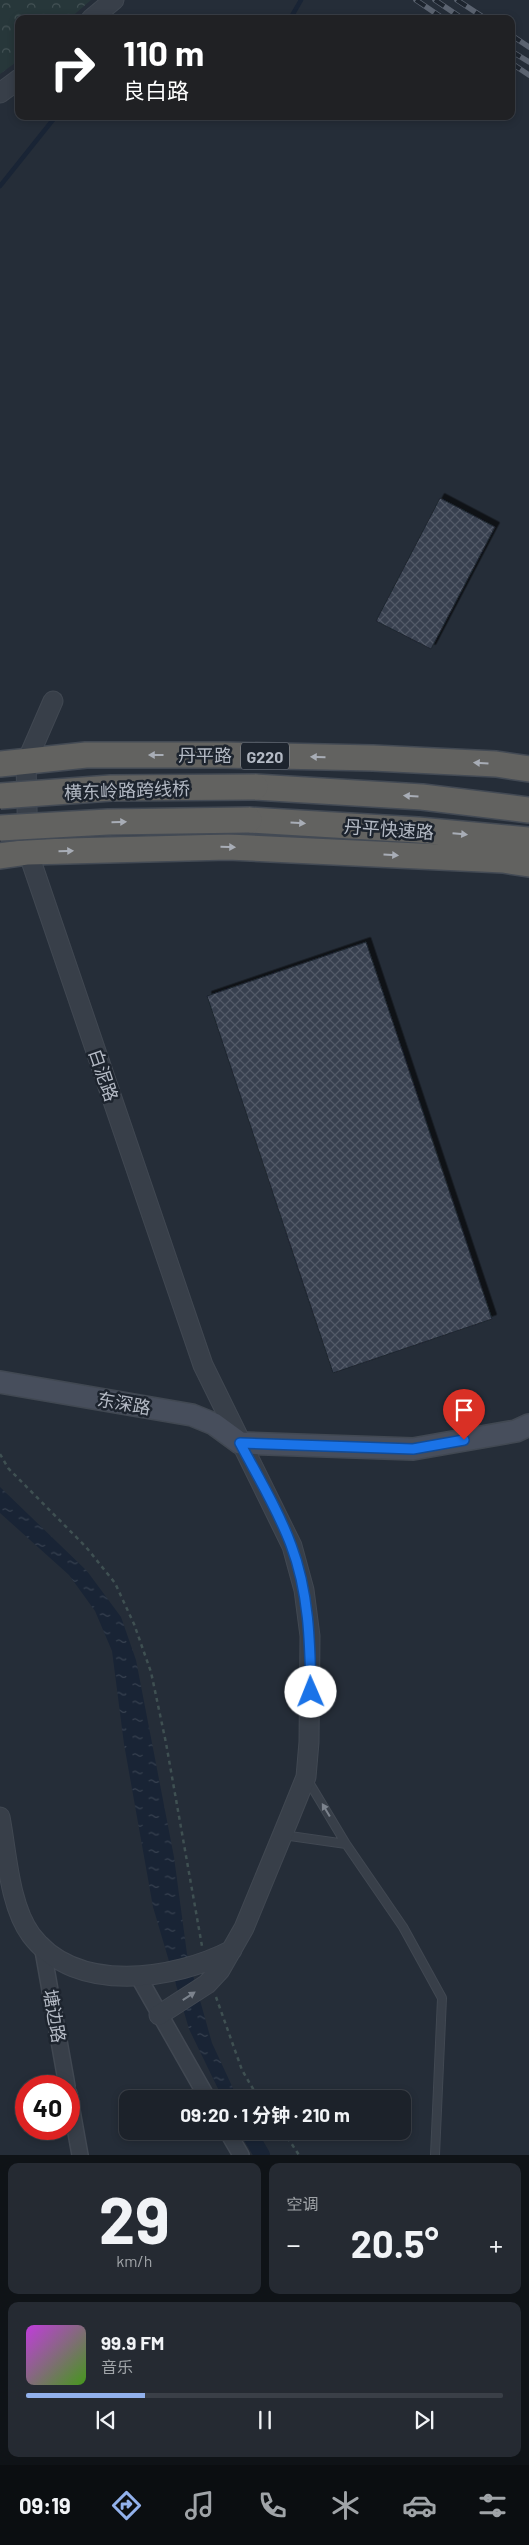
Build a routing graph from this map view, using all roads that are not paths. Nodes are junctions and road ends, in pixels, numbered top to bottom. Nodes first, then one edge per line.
1 (114, 0) edge
2 (96, 15) edge
3 (15, 82) edge
4 (0, 93) edge
5 (53, 701) dead end
6 (26, 763) junction
7 (0, 764) edge
8 (529, 769) edge
9 (254, 787) joint
10 (0, 796) edge
11 (529, 810) edge
12 (249, 820) joint
13 (0, 828) edge
14 (529, 840) edge
15 (28, 852) junction
16 (0, 856) edge
17 (529, 864) edge
18 (0, 1382) edge
19 (529, 1425) edge
20 (240, 1443) junction
21 (306, 1777) junction
22 (0, 1818) edge
23 (282, 1835) junction
24 (346, 1844) junction
25 (42, 1946) junction
26 (232, 1950) junction
27 (138, 1976) junction
28 (164, 2012) junction
29 (65, 2075) edge
30 (203, 2090) edge
31 (77, 2140) edge
32 (232, 2140) edge
33 (80, 2155) edge
34 (241, 2155) edge
35 (435, 2155) edge

1 - 2 street
3 - 4 street
5 - 6 street, 白泥路
6 - 7 highway, 丹平路 / G220
8 -> 6 highway, 丹平路 / G220
6 - 15 street, 白泥路
9 - 10 highway, 横东岭路跨线桥, bridge
11 -> 9 highway, 丹平快速路
13 -> 12 highway, 横东岭路跨线桥, bridge
12 -> 14 highway, 丹平快速路
15 - 16 highway
15 -> 17 highway
15 - 20 street, 白泥路
18 - 20 main road, 东深路
19 - 20 main road
20 - 21 street, 白泥路
21 - 23 street, 白泥路
24 -> 21 lane
22 - 25 street
23 - 24 lane
23 - 26 street, 白泥路
24 - 35 lane
25 - 27 street
25 - 29 street, 塘边路
26 - 27 street
28 -> 26 street, 白泥路
27 - 28 street
28 - 30 street
31 - 33 street
32 - 34 street

